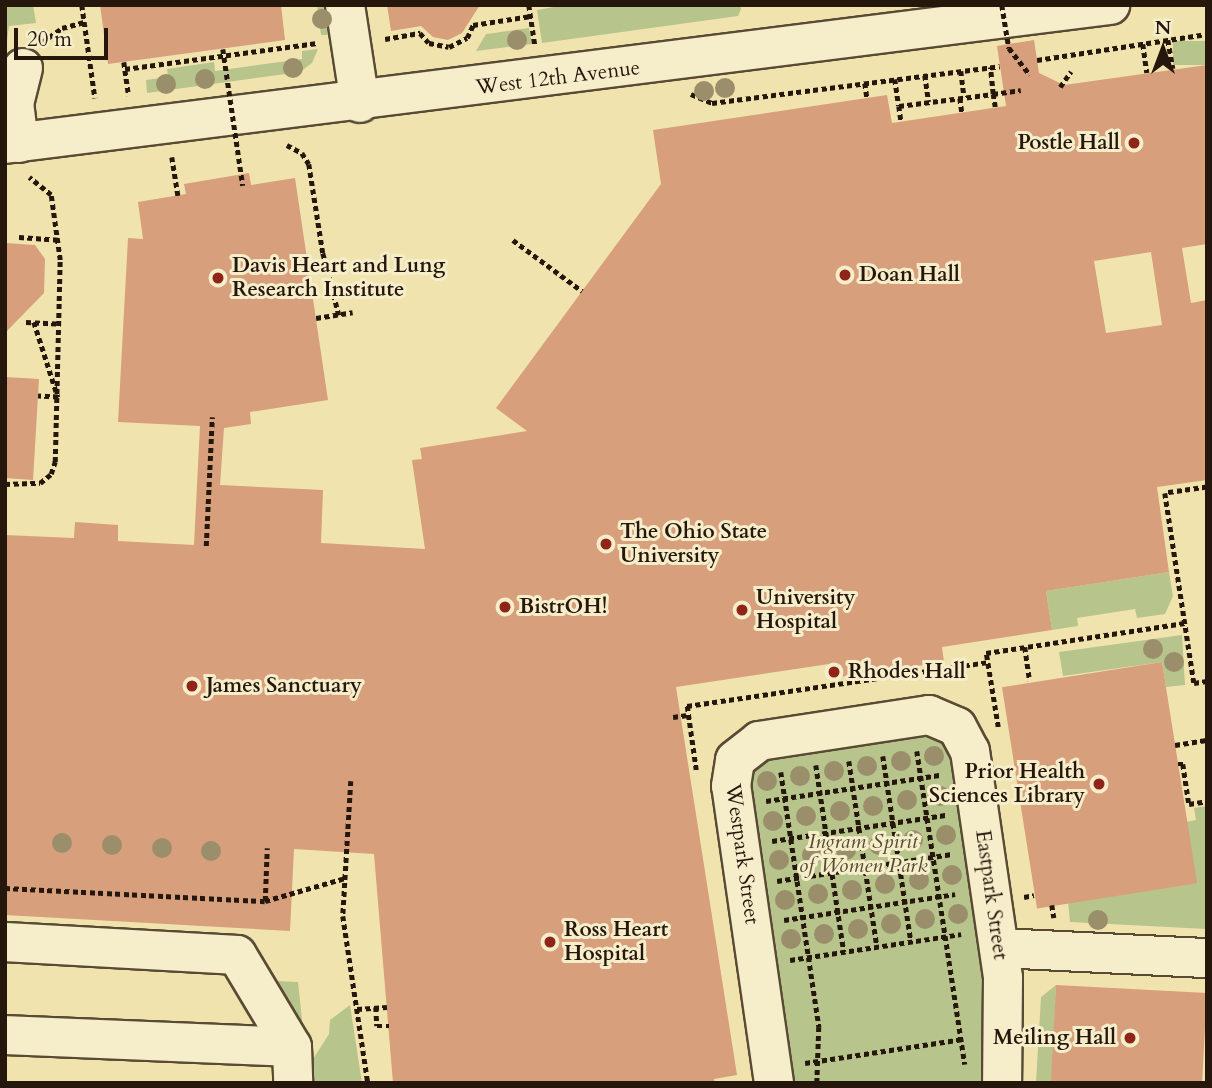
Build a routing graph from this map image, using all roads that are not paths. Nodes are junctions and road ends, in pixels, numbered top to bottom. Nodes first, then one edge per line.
1 (345, 5) edge
2 (1110, 5) edge
3 (23, 68) road end
4 (360, 103) junction
5 (14, 154) edge
6 (849, 727) joint
7 (998, 939) junction
8 (5, 942) edge
9 (1207, 958) edge
10 (5, 1035) edge
11 (292, 1065) edge
12 (773, 1075) edge
13 (1002, 1083) edge

1 - 4 street
2 - 4 street, West 12th Avenue
3 - 5 street
4 - 5 street, West 12th Avenue
6 - 7 street, Eastpark Street
6 - 12 street, Westpark Street
7 - 9 street
7 - 13 street, Eastpark Street
8 - 11 street
10 - 11 street

